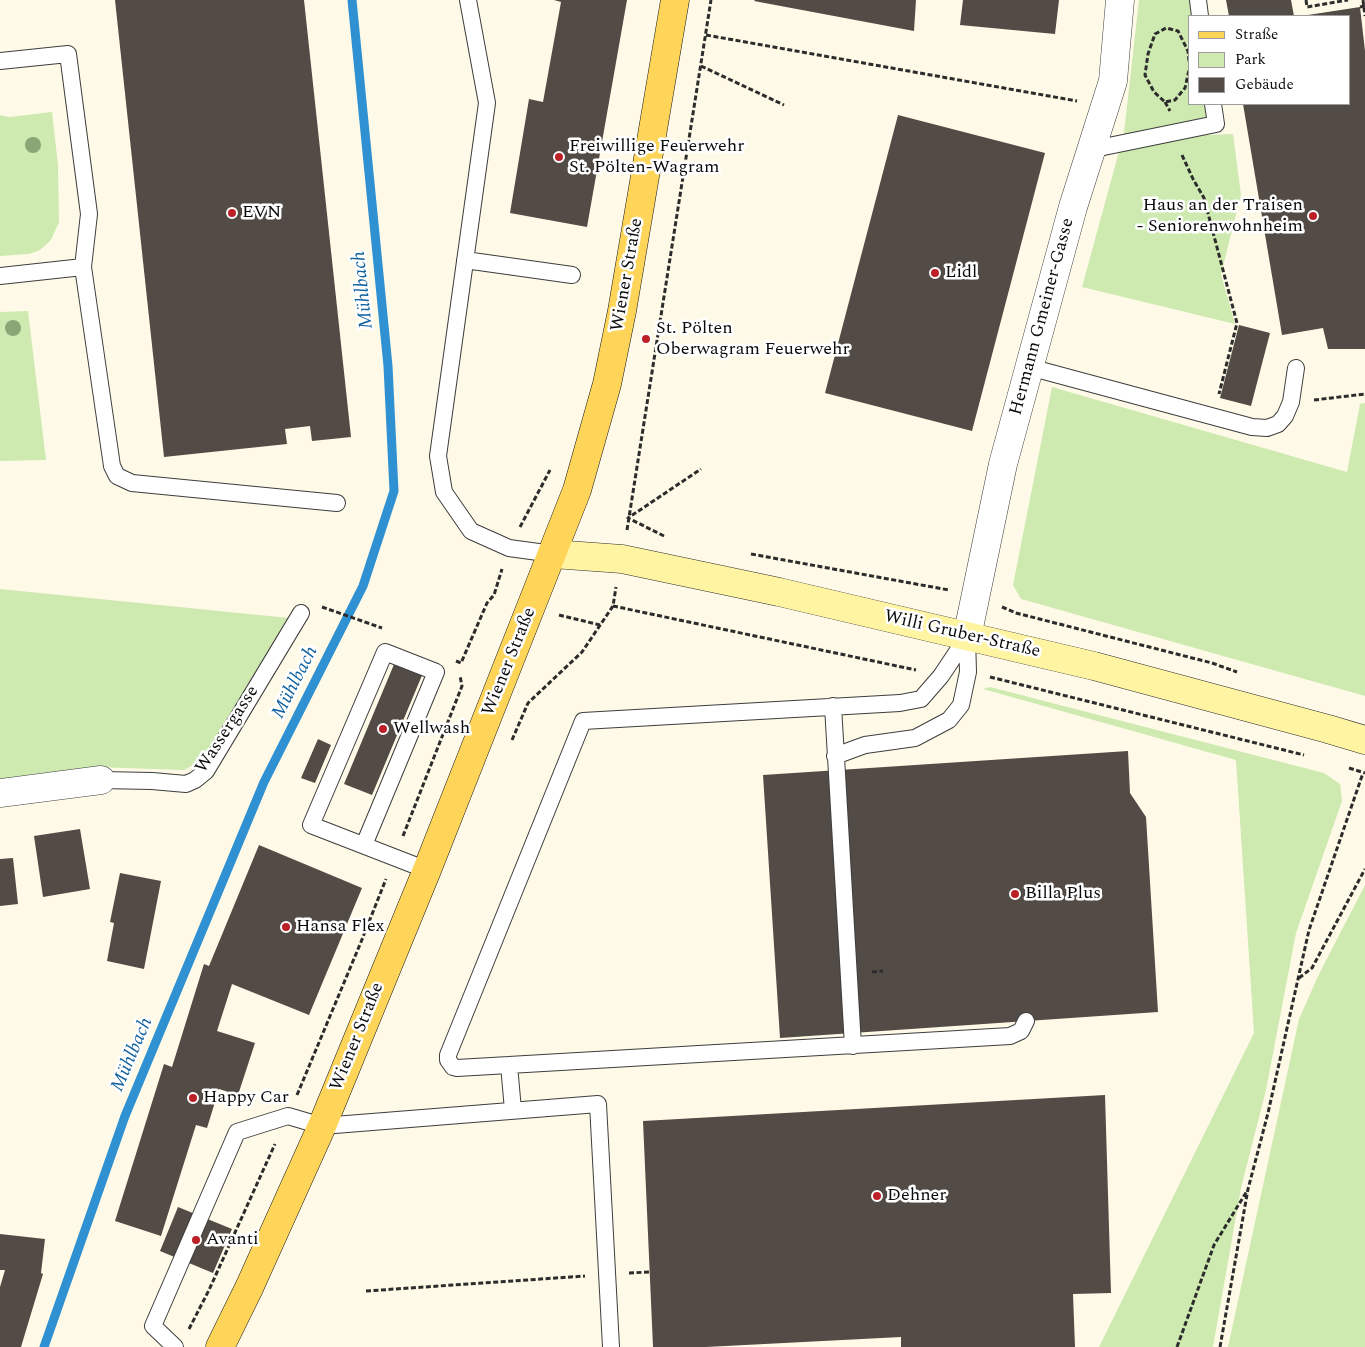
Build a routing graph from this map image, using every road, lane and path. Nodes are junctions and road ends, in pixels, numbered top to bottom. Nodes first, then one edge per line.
1 (468, 0) edge
2 (675, 0) edge
3 (1120, 0) edge
4 (1198, 0) edge
5 (1306, 0) edge
6 (1348, 0) edge
7 (1362, 0) edge
8 (1365, 6) edge
9 (1360, 7) dead end
10 (1200, 15) edge
11 (1365, 16) edge
12 (706, 36) dead end
13 (1188, 51) edge
14 (0, 61) edge
15 (701, 66) dead end
16 (1188, 74) edge
17 (1166, 102) junction
18 (784, 105) dead end
19 (1213, 105) edge
20 (1104, 106) junction
21 (1177, 133) junction
22 (1089, 150) junction
23 (465, 260) junction
24 (83, 267) junction
25 (572, 275) dead end
26 (0, 276) edge
27 (1029, 367) junction
28 (1296, 368) dead end
29 (1219, 394) dead end
30 (1365, 394) edge
31 (1291, 402) junction
32 (554, 463) dead end
33 (701, 469) dead end
34 (337, 503) dead end
35 (670, 539) dead end
36 (509, 548) junction
37 (747, 553) dead end
38 (553, 554) junction
39 (976, 595) junction
40 (328, 608) dead end
41 (301, 613) dead end
42 (1016, 613) dead end
43 (383, 628) dead end
44 (968, 636) junction
45 (452, 660) dead end
46 (461, 664) junction
47 (833, 706) junction
48 (1365, 740) edge
49 (835, 756) junction
50 (1365, 773) edge
51 (101, 780) joint
52 (0, 793) edge
53 (364, 845) junction
54 (394, 858) junction
55 (1365, 869) edge
56 (427, 870) junction
57 (1298, 979) junction
58 (1026, 1021) dead end
59 (853, 1046) junction
60 (509, 1065) junction
61 (513, 1110) junction
62 (288, 1116) junction
63 (322, 1126) junction
64 (1248, 1189) junction
65 (649, 1272) dead end
66 (607, 1275) junction
67 (366, 1290) dead end
68 (188, 1331) dead end
69 (175, 1347) edge
70 (220, 1347) edge
71 (611, 1347) edge
72 (1177, 1347) edge
73 (1220, 1347) edge

1 - 23 lane
2 - 38 main road, Wiener Straße
3 - 20 street, Hermann Gmeiner-Gasse
4 - 10 lane
5 - 6 path
7 - 11 path
8 - 9 path, bridge
12 - 20 path
13 - 17 path
14 - 24 lane
15 - 18 path
16 - 17 path
17 - 21 path
19 - 21 lane
20 - 22 street, Hermann Gmeiner-Gasse
21 - 22 lane
21 - 29 path
22 - 27 street, Hermann Gmeiner-Gasse
23 - 25 lane
23 - 36 lane
24 - 26 lane
24 - 34 lane
27 - 31 lane
27 - 39 street, Hermann Gmeiner-Gasse
28 - 31 lane
30 - 31 path
32 - 36 path
33 - 35 path
36 - 38 lane
36 - 46 path
37 - 39 path
38 - 44 street, Willi Gruber-Straße
38 - 56 main road, Wiener Straße
39 - 42 path
39 - 44 street, Hermann Gmeiner-Gasse
40 - 43 path
41 - 51 lane, Wassergasse
44 - 47 lane
44 - 48 street, Willi Gruber-Straße
44 - 49 lane
45 - 46 path
46 - 54 path
47 - 49 lane
47 - 60 lane
49 - 59 lane
50 - 57 path
51 - 52 street, Wassergasse
53 - 53 lane
53 - 54 lane
54 - 56 lane
54 - 62 path
55 - 57 path
56 - 63 main road, Wiener Straße
57 - 64 path
58 - 59 lane
59 - 60 lane
60 - 61 lane
61 - 63 lane
61 - 66 lane
62 - 63 lane
62 - 68 path
62 - 69 lane
63 - 70 main road, Wiener Straße
64 - 72 path
64 - 73 path
65 - 66 path
66 - 67 path
66 - 71 lane

